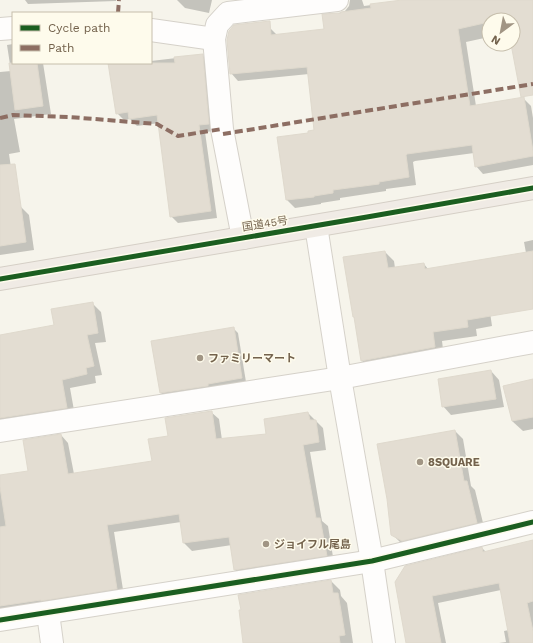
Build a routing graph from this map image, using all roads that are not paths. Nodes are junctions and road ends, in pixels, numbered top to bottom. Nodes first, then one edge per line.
1 (337, 0) edge
2 (12, 28) edge
3 (0, 29) edge
4 (152, 30) edge
5 (214, 38) junction
6 (533, 188) edge
7 (316, 226) junction
8 (243, 238) junction
9 (0, 279) edge
10 (533, 342) edge
11 (340, 378) junction
12 (0, 431) edge
13 (533, 522) edge
14 (372, 560) junction
15 (48, 613) junction
16 (0, 620) edge
17 (52, 643) edge
18 (384, 643) edge

1 - 5 street
2 - 3 street
4 - 5 street
5 - 8 street
6 - 7 highway, 国道45号
7 - 8 highway, 国道45号
7 - 11 street
8 - 9 highway, 国道45号
10 - 11 street
11 - 12 street
11 - 14 street
13 - 14 street
14 - 15 street
14 - 18 street
15 - 16 street
15 - 17 street

